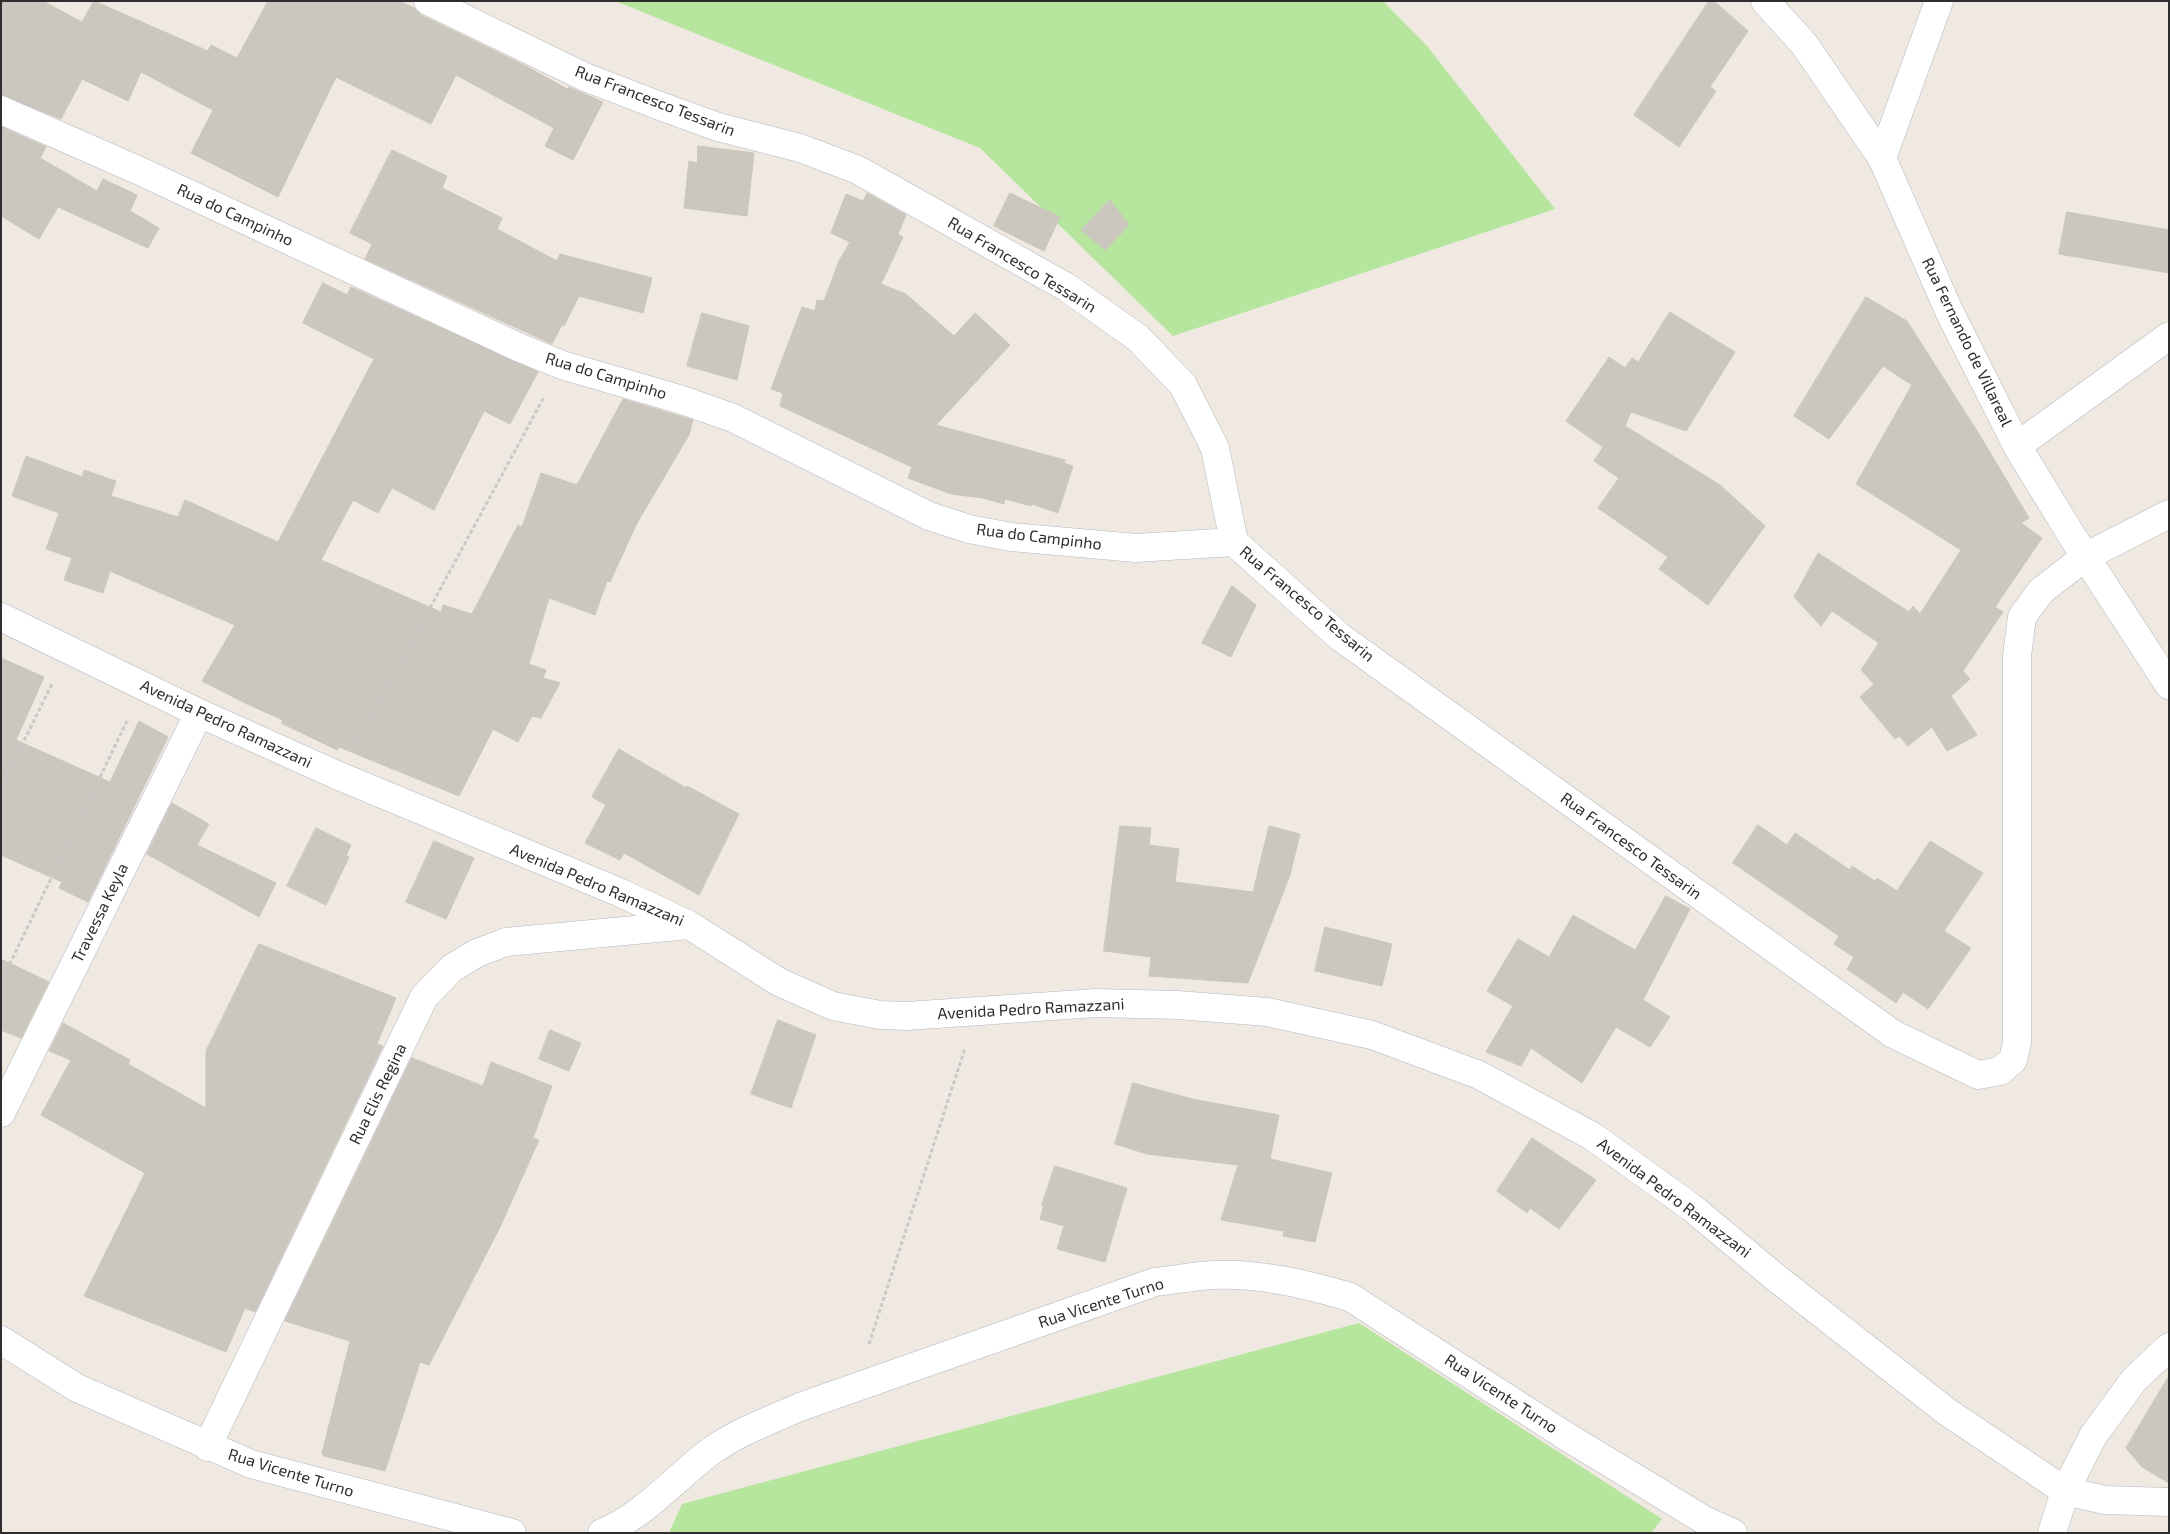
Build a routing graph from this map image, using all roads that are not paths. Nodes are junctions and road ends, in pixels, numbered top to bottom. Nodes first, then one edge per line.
1 (428, 1) edge
2 (1765, 1) edge
3 (1939, 1) edge
4 (1, 110) edge
5 (1882, 158) junction
6 (2169, 336) edge
7 (2017, 446) junction
8 (2169, 514) edge
9 (1234, 542) junction
10 (2085, 557) junction
11 (1, 617) edge
12 (2169, 685) edge
13 (199, 713) junction
14 (689, 925) junction
15 (1, 1113) edge
16 (1, 1340) edge
17 (2169, 1347) edge
18 (208, 1447) junction
19 (2065, 1491) junction
20 (2169, 1502) edge
21 (1699, 1526) edge
22 (512, 1533) edge
23 (602, 1533) edge
24 (1732, 1533) edge
25 (2052, 1533) edge

1 - 9 street, Rua Francesco Tessarin
2 - 5 street, Rua Fernando de Villareal
3 - 5 street
4 - 9 street, Rua do Campinho
5 - 7 street, Rua Fernando de Villareal
6 - 7 street
7 - 10 street, Rua Fernando de Villareal
8 - 10 street, Rua Francesco Tessarin
9 - 10 street, Rua Francesco Tessarin
10 - 12 street, Rua Fernando de Villareal
11 - 13 street, Avenida Pedro Ramazzani
13 - 14 street, Avenida Pedro Ramazzani
13 - 15 street, Travessa Keyla
14 - 18 street, Rua Elis Regina
14 - 19 street, Avenida Pedro Ramazzani
16 - 18 street, Rua Vicente Turno
17 - 19 street
18 - 22 street, Rua Vicente Turno
19 - 20 street
19 - 25 street
21 - 23 street, Rua Vicente Turno
21 - 24 street, Rua Vicente Turno

